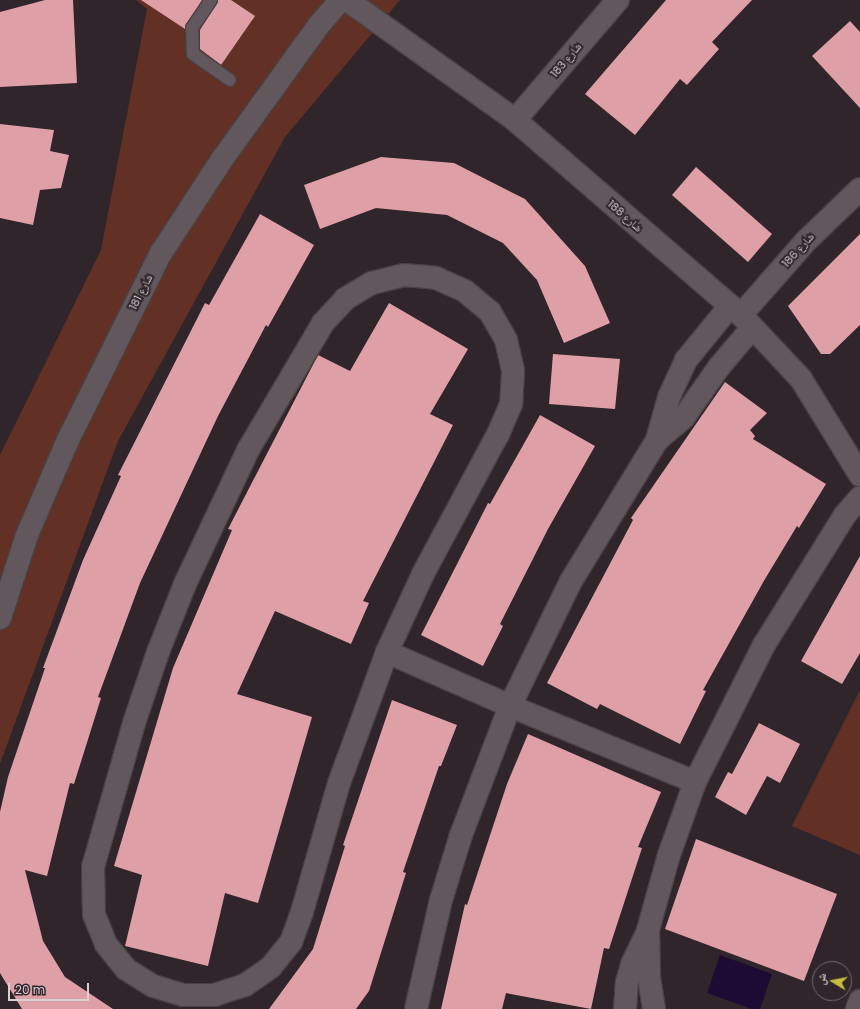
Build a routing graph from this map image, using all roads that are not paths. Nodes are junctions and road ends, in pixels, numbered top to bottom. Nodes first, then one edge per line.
1 (211, 0) edge
2 (341, 0) edge
3 (347, 0) edge
4 (618, 0) edge
5 (230, 80) dead end
6 (515, 120) junction
7 (860, 189) edge
8 (741, 316) junction
9 (657, 440) junction
10 (858, 469) edge
11 (860, 498) edge
12 (0, 618) edge
13 (387, 652) junction
14 (510, 706) junction
15 (696, 782) junction
16 (648, 930) junction
17 (860, 1001) edge
18 (416, 1009) edge
19 (626, 1009) edge
20 (654, 1009) edge
21 (857, 1009) edge

1 - 5 lane
2 - 12 street, شارع 181
3 - 6 street, شارع 188
4 - 6 street, شارع 183
6 - 8 street, شارع 188
7 - 8 street, شارع 186
8 - 9 street
8 - 9 street
8 - 10 street, شارع 188
9 - 14 street
11 - 15 street
13 - 13 street
13 - 14 street
14 - 15 street
14 - 18 street
15 - 16 street
16 - 19 street
16 - 20 street
17 - 21 street

